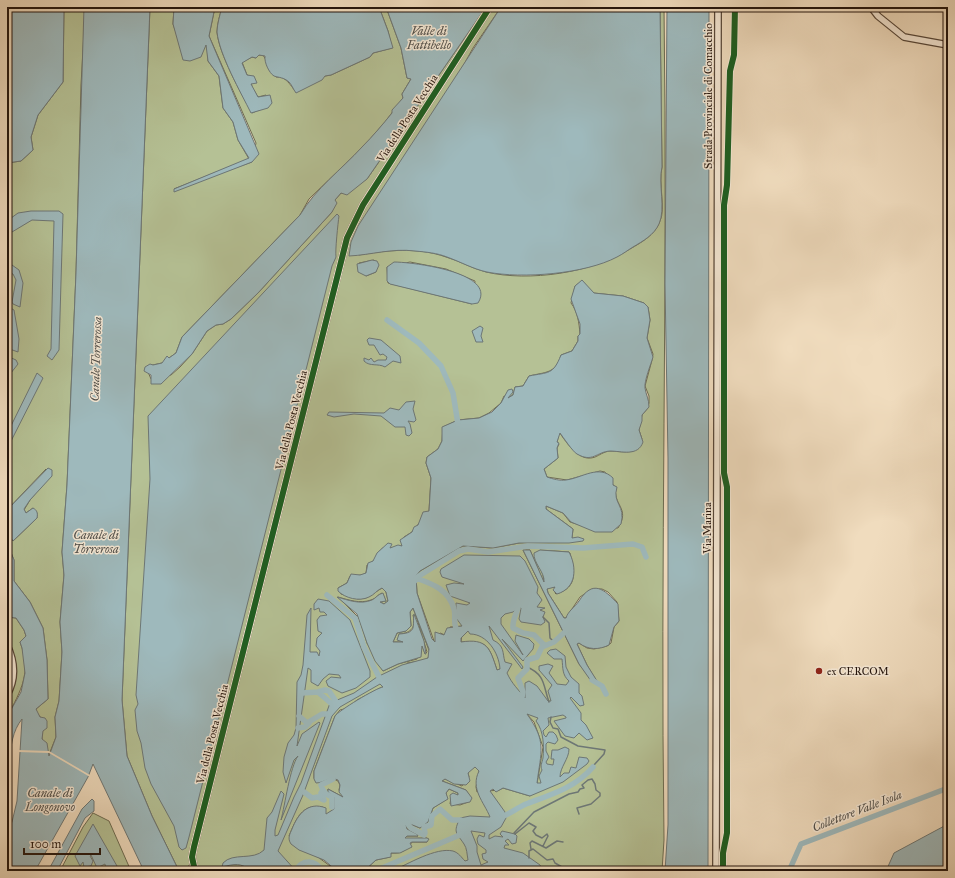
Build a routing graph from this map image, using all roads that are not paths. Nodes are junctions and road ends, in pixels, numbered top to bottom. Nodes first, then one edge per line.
1 (490, 7) edge
2 (718, 7) edge
3 (871, 7) edge
4 (948, 45) edge
5 (718, 185) joint
6 (7, 645) edge
7 (7, 695) edge
8 (195, 871) edge
9 (716, 871) edge

1 - 8 street, Via della Posta Vecchia
2 - 5 street, Strada Provinciale di Comacchio
3 - 4 street
5 - 9 street, Via Marina
6 - 7 street

